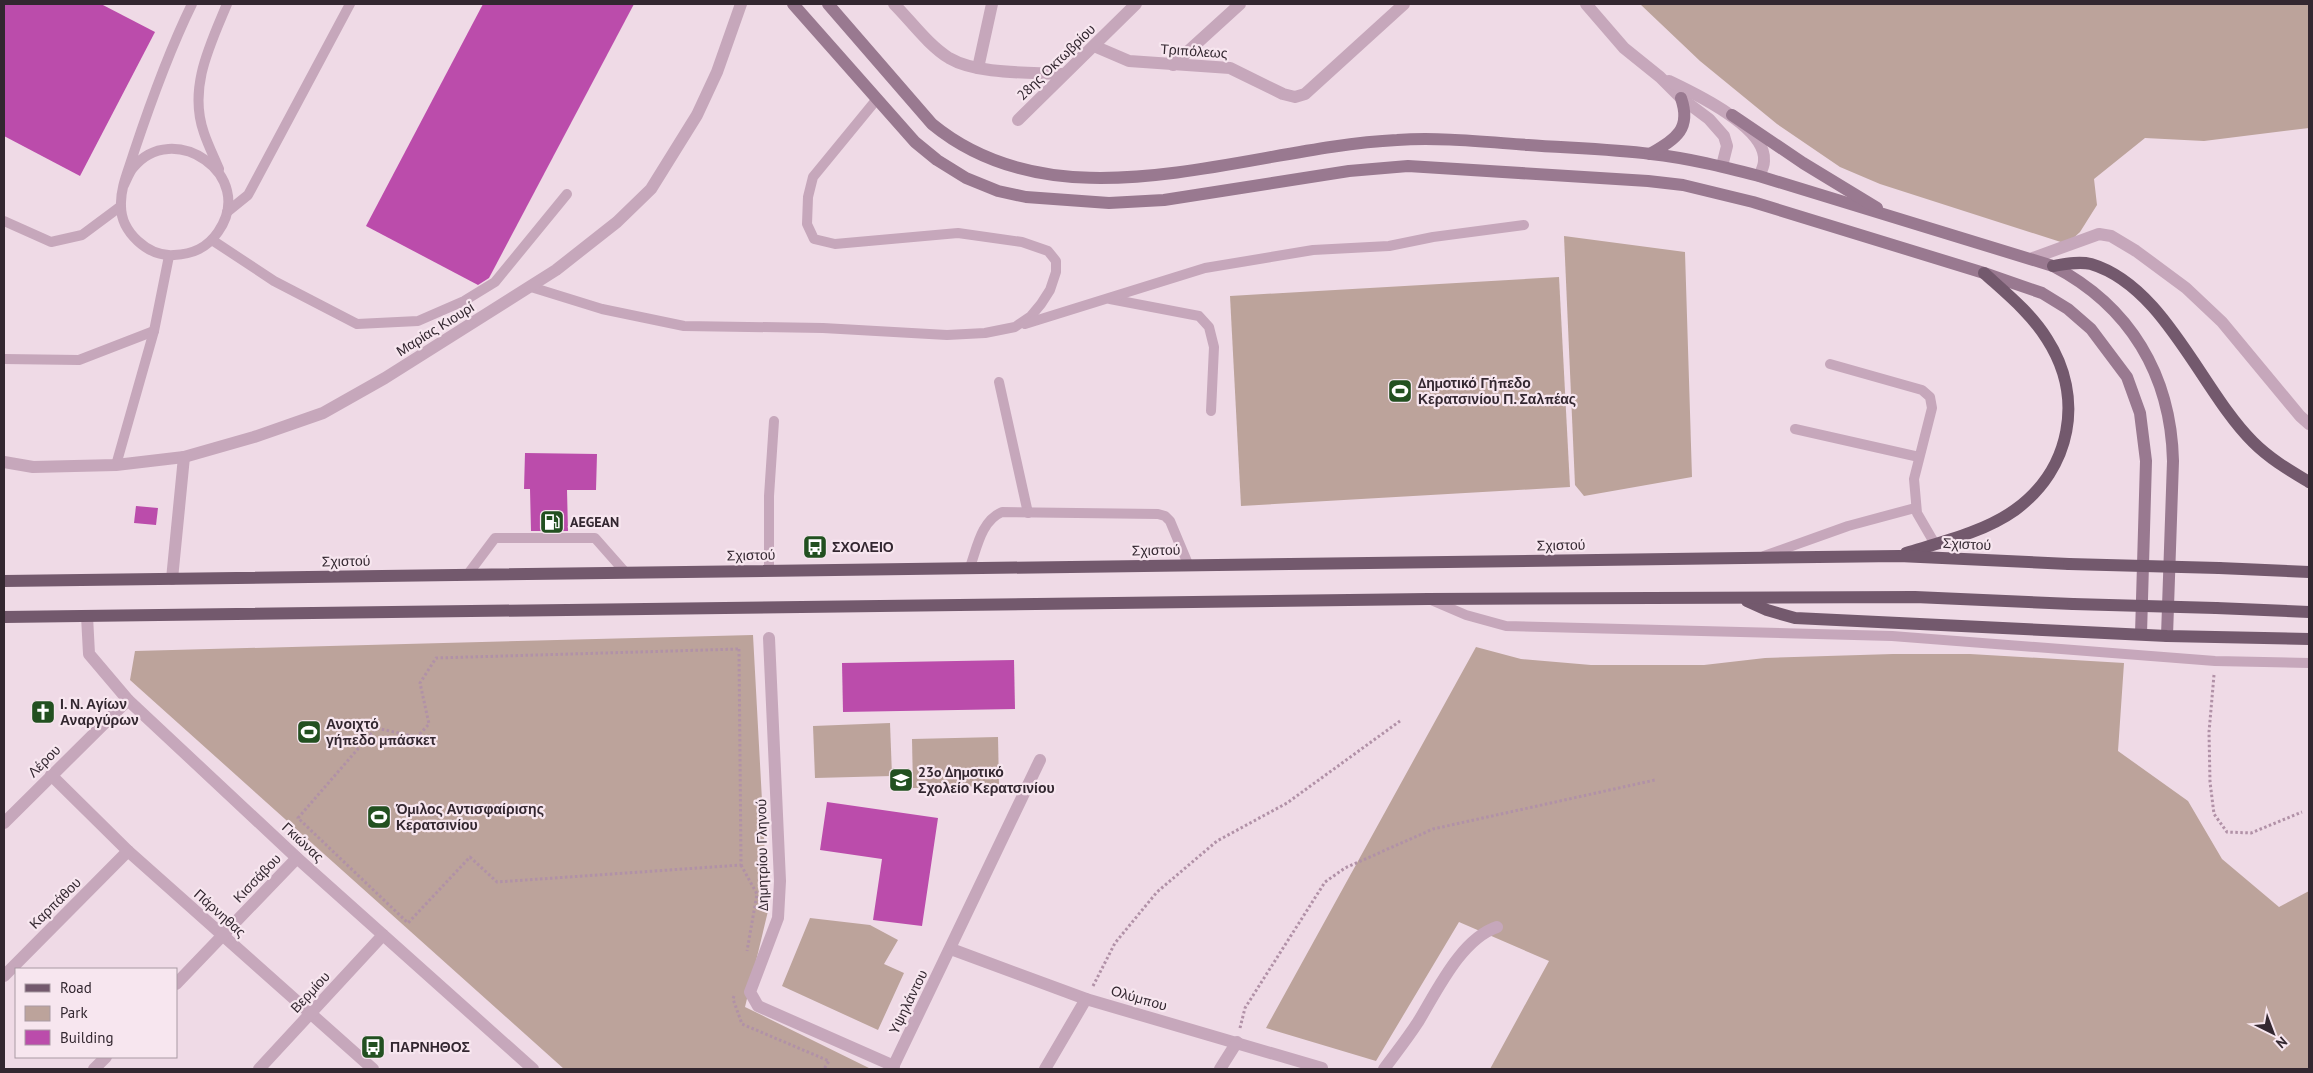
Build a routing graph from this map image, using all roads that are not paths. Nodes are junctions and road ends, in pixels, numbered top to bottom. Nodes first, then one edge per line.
1 (192, 4) edge
2 (227, 4) edge
3 (350, 4) edge
4 (741, 4) edge
5 (793, 4) edge
6 (828, 4) edge
7 (894, 4) edge
8 (992, 4) edge
9 (1136, 4) edge
10 (1240, 4) edge
11 (1404, 4) edge
12 (1586, 4) edge
13 (1094, 46) junction
14 (1173, 65) junction
15 (978, 68) junction
16 (1063, 74) junction
17 (1660, 77) junction
18 (877, 98) junction
19 (1681, 98) junction
20 (1732, 115) junction
21 (1018, 120) dead end
22 (1650, 154) junction
23 (1722, 166) junction
24 (1759, 176) junction
25 (224, 182) junction
26 (124, 185) junction
27 (567, 194) dead end
28 (121, 206) junction
29 (227, 212) junction
30 (1894, 218) junction
31 (4, 221) edge
32 (1524, 225) dead end
33 (212, 240) junction
34 (169, 256) junction
35 (2033, 258) junction
36 (2053, 266) junction
37 (1984, 273) junction
38 (531, 287) junction
39 (1109, 298) junction
40 (1015, 327) junction
41 (154, 332) junction
42 (4, 359) edge
43 (1830, 364) dead end
44 (999, 382) dead end
45 (1211, 411) dead end
46 (774, 420) dead end
47 (2309, 424) edge
48 (1795, 429) dead end
49 (184, 457) junction
50 (1919, 457) junction
51 (4, 462) edge
52 (116, 465) junction
53 (2309, 482) edge
54 (1915, 508) junction
55 (1028, 513) junction
56 (1935, 544) junction
57 (1899, 556) junction
58 (1761, 557) junction
59 (1188, 564) junction
60 (970, 567) junction
61 (769, 570) junction
62 (625, 572) junction
63 (2309, 572) edge
64 (468, 574) junction
65 (172, 579) junction
66 (4, 581) edge
67 (1742, 598) junction
68 (1428, 599) junction
69 (2309, 612) edge
70 (87, 616) junction
71 (4, 617) edge
72 (2141, 634) junction
73 (2167, 636) junction
74 (769, 638) dead end
75 (2309, 639) edge
76 (2309, 663) edge
77 (128, 700) junction
78 (1040, 760) dead end
79 (52, 775) junction
80 (4, 823) edge
81 (128, 851) junction
82 (297, 858) junction
83 (1497, 927) dead end
84 (222, 935) junction
85 (383, 935) junction
86 (951, 948) junction
87 (4, 976) edge
88 (178, 982) edge
89 (1086, 999) junction
90 (310, 1014) junction
91 (1237, 1042) junction
92 (105, 1058) edge
93 (893, 1068) edge
94 (1322, 1068) dead end
95 (94, 1069) edge
96 (259, 1069) edge
97 (372, 1069) edge
98 (533, 1069) edge
99 (1045, 1069) edge
100 (1220, 1069) edge
101 (1384, 1069) edge

1 - 26 lane
2 - 25 lane
3 - 29 lane
4 - 38 street, Μαρίας Κιουρί
5 - 18 main road
6 - 22 main road
7 - 15 street
8 - 15 street
9 - 13 street, 28ης Οκτωβρίου
10 - 14 street
11 - 14 street, Τριπόλεως
12 - 17 street
13 - 14 street, Τριπόλεως
13 - 16 street, 28ης Οκτωβρίου
15 - 16 street
16 - 21 street, 28ης Οκτωβρίου
17 - 19 street
17 - 20 street
18 - 37 main road
18 - 40 lane
19 - 22 main road
19 - 23 street
20 - 24 street
20 - 30 main road
22 - 23 main road
23 - 24 main road
24 - 30 main road
25 - 26 lane
25 - 29 lane
26 - 28 lane
27 - 33 lane
28 - 31 lane
28 - 34 lane
29 - 33 lane
30 - 35 main road
32 - 39 lane
33 - 34 lane
34 - 41 lane
35 - 36 main road
35 - 47 street
36 - 53 main road
36 - 73 main road
37 - 56 main road
37 - 72 main road
38 - 40 lane
38 - 49 street, Μαρίας Κιουρί
39 - 40 lane
39 - 45 lane
41 - 42 lane
41 - 52 lane
43 - 50 lane
44 - 55 lane
46 - 61 lane
48 - 50 lane
49 - 52 street, Μαρίας Κιουρί
49 - 65 street
50 - 54 lane
51 - 52 street, Μαρίας Κιουρί
54 - 56 lane
54 - 58 lane
55 - 59 lane
55 - 60 lane
56 - 57 main road
57 - 58 main road, Σχιστού
57 - 63 main road, Σχιστού, bridge
58 - 59 main road, Σχιστού
59 - 60 main road, Σχιστού
60 - 61 main road, Σχιστού
61 - 62 main road, Σχιστού
62 - 64 main road, Σχιστού
62 - 64 lane
64 - 65 main road, Σχιστού
65 - 66 main road, Σχιστού
67 - 68 main road
67 - 69 main road, bridge
67 - 72 main road
68 - 70 main road
68 - 76 lane
70 - 71 main road
70 - 77 street, Γκιώνας
72 - 73 main road
73 - 75 main road
74 - 93 street, Δημητρίου Γληνού
77 - 79 street, Λέρου
77 - 82 street, Γκιώνας
78 - 86 street, Υψηλάντου
79 - 80 street, Λέρου
79 - 81 street, Πάρνηθας
81 - 84 street, Πάρνηθας
81 - 87 street, Καρπάθου
82 - 84 street, Κισσάβου
82 - 85 street, Γκιώνας
83 - 101 street
84 - 88 street, Κισσάβου
84 - 90 street, Πάρνηθας
85 - 90 street, Βερμίου
85 - 98 street, Γκιώνας
86 - 89 street, Ολύμπου
86 - 93 street, Υψηλάντου
89 - 91 street, Ολύμπου
89 - 99 street
90 - 96 street, Βερμίου
90 - 97 street, Πάρνηθας
91 - 94 street, Ολύμπου
91 - 100 street
92 - 95 street

